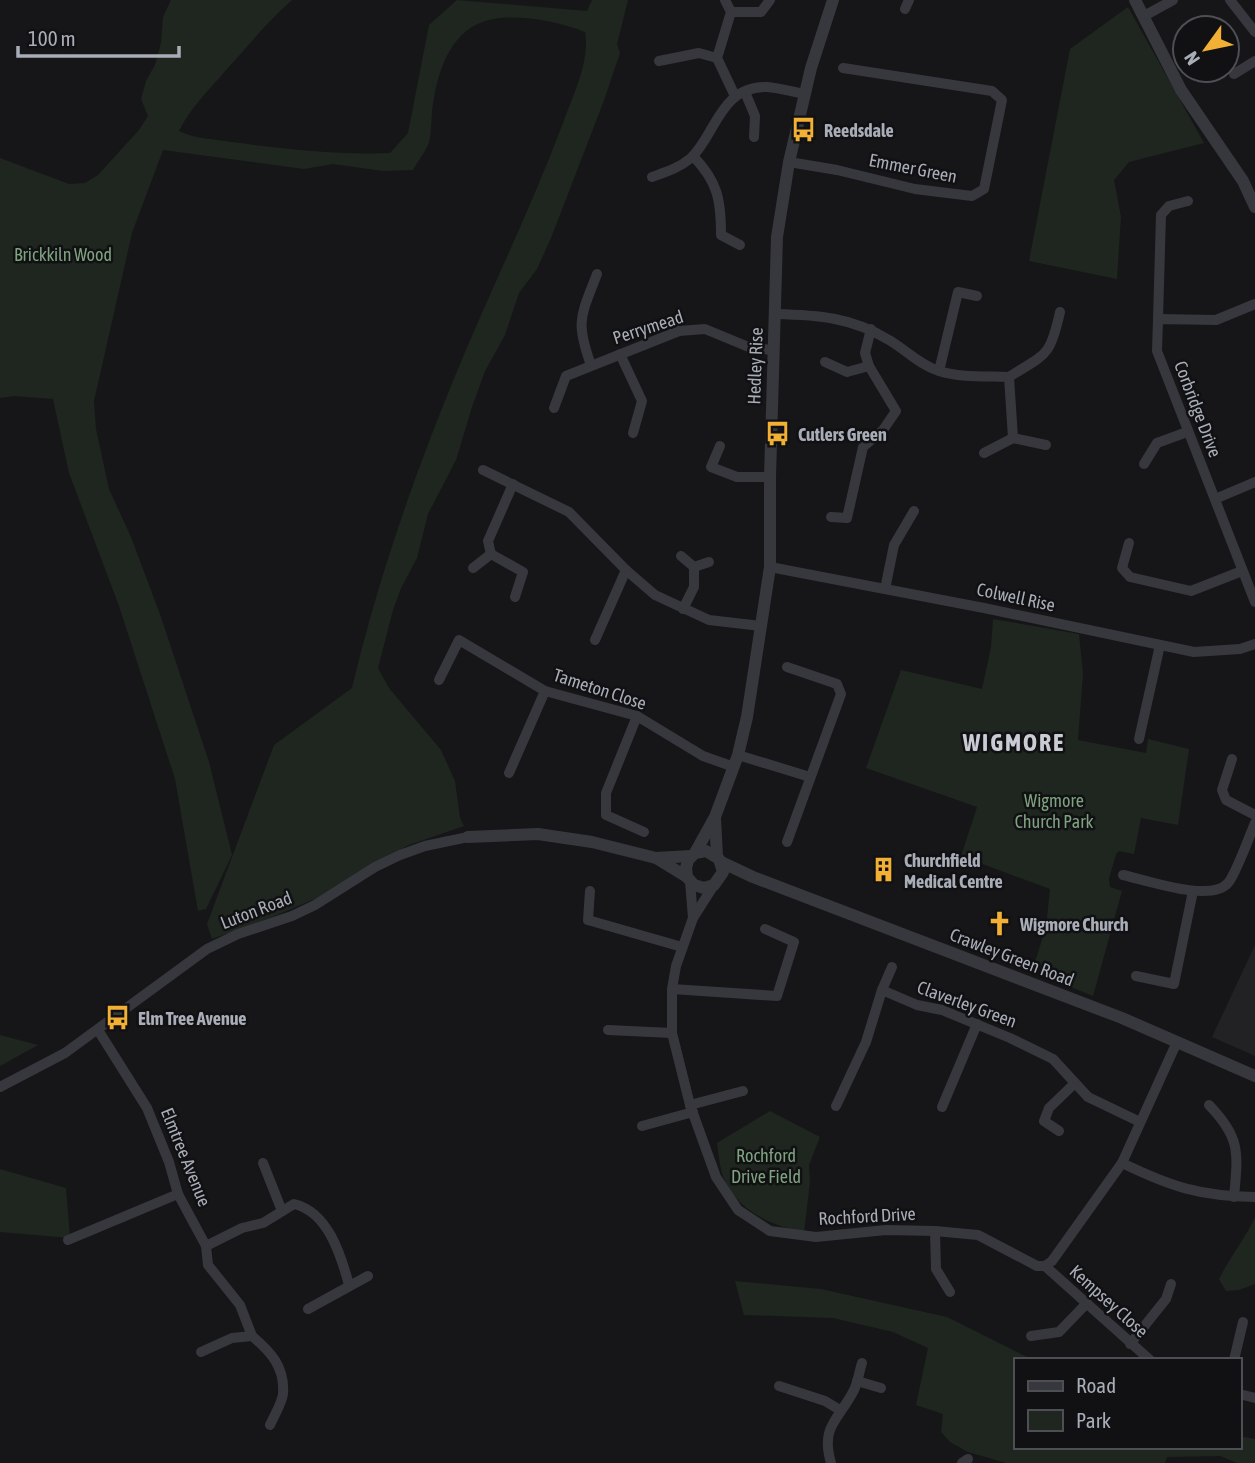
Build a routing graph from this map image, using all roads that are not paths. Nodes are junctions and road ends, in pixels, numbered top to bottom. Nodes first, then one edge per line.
1 (725, 0) edge
2 (770, 0) edge
3 (833, 0) edge
4 (1135, 0) edge
5 (1173, 0) edge
6 (1230, 0) edge
7 (731, 12) junction
8 (1144, 16) junction
9 (1255, 32) edge
10 (717, 58) junction
11 (659, 61) dead end
12 (843, 68) dead end
13 (740, 94) junction
14 (805, 94) junction
15 (754, 137) dead end
16 (692, 156) junction
17 (789, 162) junction
18 (652, 177) dead end
19 (1188, 201) dead end
20 (1255, 207) edge
21 (740, 245) dead end
22 (597, 274) dead end
23 (977, 296) dead end
24 (1255, 304) edge
25 (1060, 312) dead end
26 (775, 314) junction
27 (1158, 319) junction
28 (871, 329) junction
29 (773, 349) junction
30 (620, 354) junction
31 (825, 362) dead end
32 (591, 365) junction
33 (869, 366) junction
34 (939, 371) junction
35 (1009, 376) junction
36 (554, 408) dead end
37 (1187, 432) junction
38 (634, 433) dead end
39 (1013, 438) junction
40 (1046, 445) dead end
41 (720, 446) dead end
42 (984, 453) dead end
43 (1144, 464) dead end
44 (484, 470) dead end
45 (770, 477) junction
46 (1255, 482) edge
47 (513, 484) junction
48 (1215, 499) junction
49 (914, 511) dead end
50 (831, 517) dead end
51 (1129, 543) dead end
52 (491, 554) junction
53 (681, 556) dead end
54 (709, 562) dead end
55 (769, 567) junction
56 (473, 568) dead end
57 (694, 568) junction
58 (626, 570) junction
59 (1242, 571) junction
60 (885, 589) junction
61 (515, 597) dead end
62 (1255, 602) edge
63 (683, 609) junction
64 (761, 626) junction
65 (595, 640) dead end
66 (1255, 644) edge
67 (1160, 645) junction
68 (787, 667) dead end
69 (439, 680) dead end
70 (545, 691) junction
71 (637, 716) junction
72 (1139, 739) dead end
73 (1232, 758) dead end
74 (736, 761) junction
75 (509, 773) dead end
76 (810, 777) junction
77 (1255, 815) edge
78 (715, 817) junction
79 (1255, 823) edge
80 (644, 832) dead end
81 (468, 837) joint
82 (787, 842) dead end
83 (693, 855) junction
84 (656, 858) junction
85 (719, 859) junction
86 (1123, 875) dead end
87 (753, 877) junction
88 (688, 879) junction
89 (716, 883) junction
90 (590, 891) dead end
91 (1192, 891) junction
92 (693, 918) junction
93 (765, 929) dead end
94 (682, 947) junction
95 (892, 967) dead end
96 (1136, 976) dead end
97 (672, 989) junction
98 (882, 990) junction
99 (977, 1024) junction
100 (97, 1030) junction
101 (608, 1030) dead end
102 (672, 1033) junction
103 (1176, 1044) junction
104 (1255, 1076) edge
105 (1074, 1084) junction
106 (0, 1087) edge
107 (743, 1091) dead end
108 (1209, 1105) dead end
109 (836, 1106) dead end
110 (942, 1107) dead end
111 (691, 1108) junction
112 (1140, 1122) junction
113 (642, 1126) dead end
114 (1059, 1131) dead end
115 (263, 1163) dead end
116 (1122, 1163) junction
117 (178, 1194) junction
118 (1234, 1197) junction
119 (1255, 1198) edge
120 (282, 1211) junction
121 (935, 1231) junction
122 (68, 1240) dead end
123 (206, 1246) junction
124 (1045, 1266) junction
125 (368, 1276) dead end
126 (1171, 1284) dead end
127 (349, 1285) junction
128 (950, 1292) dead end
129 (1087, 1303) junction
130 (308, 1309) dead end
131 (1243, 1322) dead end
132 (1031, 1335) dead end
133 (252, 1336) junction
134 (1130, 1344) junction
135 (201, 1352) dead end
136 (1148, 1358) edge
137 (1234, 1358) edge
138 (862, 1363) dead end
139 (857, 1381) junction
140 (779, 1386) dead end
141 (881, 1388) dead end
142 (840, 1410) junction
143 (270, 1425) dead end
144 (831, 1463) edge

1 - 7 street
2 - 7 street
3 - 14 street, Hedley Rise
4 - 8 street
5 - 8 street
6 - 9 street
7 - 10 street
8 - 20 street
10 - 11 street
10 - 13 street
12 - 17 street, Emmer Green
13 - 14 street
13 - 15 street
13 - 16 street
14 - 17 street, Hedley Rise
16 - 18 street
16 - 21 street
17 - 26 street, Hedley Rise
19 - 27 street, Corbridge Drive
22 - 32 street
23 - 34 street
24 - 27 street
25 - 35 street
26 - 28 street
26 - 29 street, Hedley Rise
27 - 37 street, Corbridge Drive
28 - 33 street
28 - 34 street
29 - 30 street, Perrymead
29 - 45 street, Hedley Rise
30 - 32 street, Perrymead
30 - 38 street
31 - 33 street
32 - 36 street, Perrymead
33 - 50 street
34 - 35 street
35 - 39 street
37 - 43 street
37 - 48 street, Corbridge Drive
39 - 40 street
39 - 42 street
41 - 45 street
44 - 47 street
45 - 55 street, Hedley Rise
46 - 48 street
47 - 52 street
47 - 58 street
48 - 59 street, Corbridge Drive
49 - 60 street
51 - 59 street
52 - 56 street
52 - 61 street
53 - 57 street
54 - 57 street
55 - 60 street, Colwell Rise
55 - 64 street, Hedley Rise
57 - 63 street
58 - 63 street
58 - 65 street
59 - 62 street, Corbridge Drive
60 - 67 street, Colwell Rise
63 - 64 street
64 - 74 street, Hedley Rise
66 - 67 street, Colwell Rise
67 - 72 street
68 - 76 street
69 - 70 street, Tameton Close
70 - 71 street, Tameton Close
70 - 75 street
71 - 74 street, Tameton Close
71 - 80 street
73 - 77 street
74 - 76 street, Tameton Close
74 - 78 street, Hedley Rise
76 - 82 street
78 - 83 street, Hedley Rise
78 - 85 street, Hedley Rise
79 - 91 street
81 - 84 street
81 - 100 street, Luton Road
83 - 84 street
83 - 85 street
83 - 88 street
84 - 88 street
85 - 87 street, Crawley Green Road
85 - 89 street
86 - 91 street
87 - 89 street, Crawley Green Road
87 - 103 street, Crawley Green Road
88 - 89 street
88 - 92 street, Rochford Drive
89 - 92 street, Rochford Drive
90 - 94 street
91 - 96 street
92 - 94 street, Rochford Drive
93 - 97 street
94 - 97 street, Rochford Drive
95 - 98 street
97 - 102 street, Rochford Drive
98 - 99 street, Claverley Green
98 - 109 street
99 - 105 street, Claverley Green
99 - 110 street
100 - 106 street, Luton Road
100 - 117 street, Elmtree Avenue
101 - 102 street
102 - 111 street, Rochford Drive
103 - 104 street, Crawley Green Road
103 - 112 street
105 - 112 street, Claverley Green
105 - 114 street
107 - 111 street
108 - 118 street
111 - 113 street
111 - 121 street, Rochford Drive
112 - 116 street
115 - 120 street
116 - 118 street
116 - 124 street
117 - 122 street
117 - 123 street, Elmtree Avenue
118 - 119 street
120 - 123 street
120 - 127 street
121 - 124 street, Rochford Drive
121 - 128 street
123 - 133 street, Elmtree Avenue
124 - 129 street, Kempsey Close
125 - 127 street
126 - 134 street
127 - 130 street
129 - 132 street
129 - 134 street, Kempsey Close
131 - 137 street
133 - 135 street
133 - 143 street
134 - 136 street, Kempsey Close
138 - 139 street
139 - 141 street
139 - 142 street
140 - 142 street
142 - 144 street

